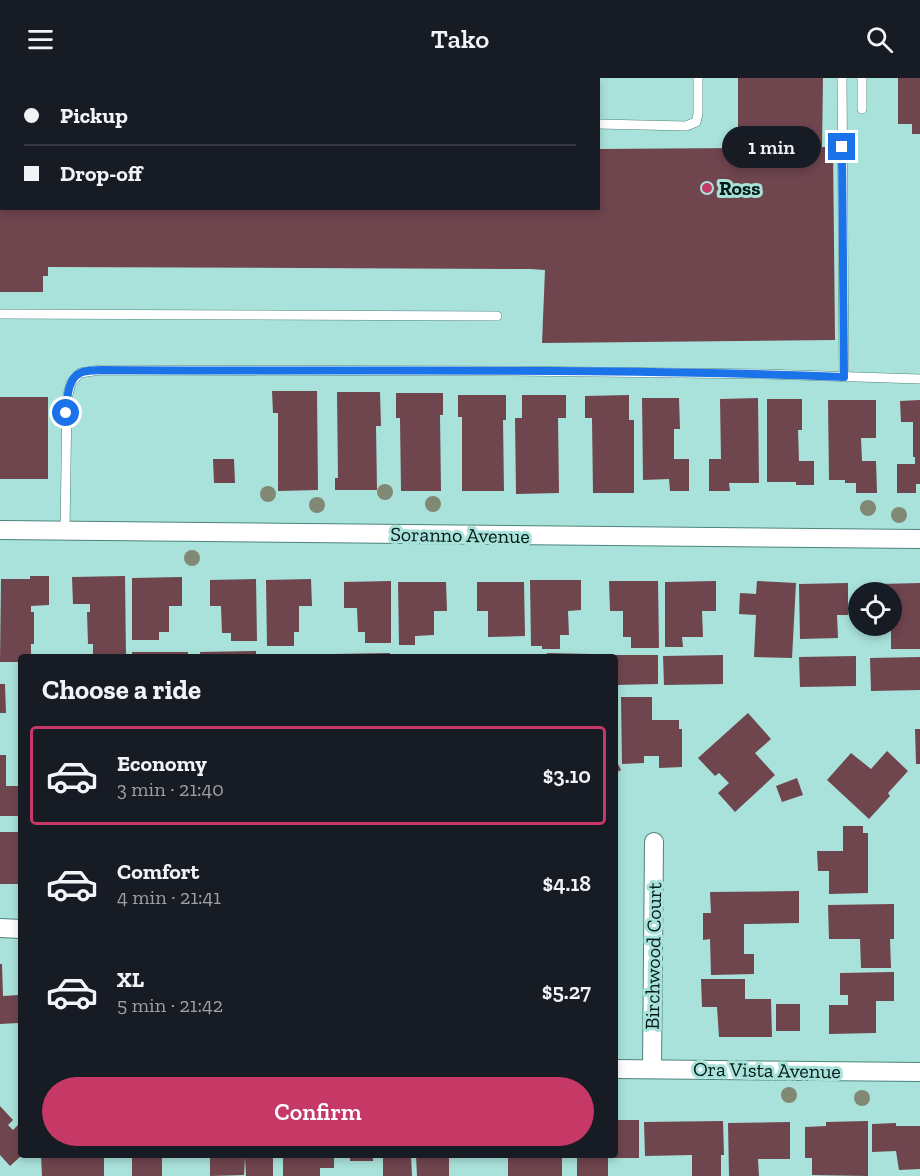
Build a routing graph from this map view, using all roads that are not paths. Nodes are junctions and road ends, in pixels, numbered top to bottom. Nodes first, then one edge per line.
1 (698, 78) edge
2 (842, 78) edge
3 (862, 78) edge
4 (862, 110) dead end
5 (600, 124) edge
6 (0, 314) edge
7 (497, 316) dead end
8 (844, 377) junction
9 (920, 379) edge
10 (0, 530) edge
11 (64, 531) junction
12 (920, 539) edge
13 (654, 842) dead end
14 (0, 928) edge
15 (18, 929) edge
16 (618, 1069) edge
17 (652, 1070) junction
18 (920, 1072) edge

1 - 5 lane
2 - 8 lane
3 - 4 lane
6 - 7 lane
8 - 9 lane
8 - 11 lane
10 - 11 street, Soranno Avenue
11 - 12 street, Soranno Avenue
13 - 17 street, Birchwood Court
14 - 15 street
16 - 17 street, Ora Vista Avenue
17 - 18 street, Ora Vista Avenue

